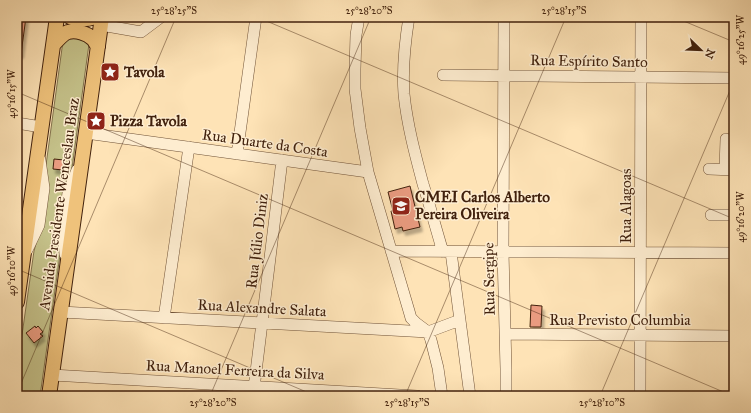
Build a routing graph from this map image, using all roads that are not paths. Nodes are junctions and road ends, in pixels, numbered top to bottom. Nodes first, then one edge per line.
1 (57, 17) edge
2 (70, 17) edge
3 (161, 17) edge
4 (256, 17) edge
5 (358, 17) edge
6 (409, 17) edge
7 (504, 17) edge
8 (641, 17) edge
9 (100, 20) edge
10 (53, 45) junction
11 (98, 47) junction
12 (443, 75) dead end
13 (503, 76) junction
14 (641, 77) junction
15 (734, 78) edge
16 (17, 123) edge
17 (41, 127) junction
18 (86, 133) junction
19 (726, 139) dead end
20 (189, 147) junction
21 (237, 154) junction
22 (282, 160) junction
23 (710, 169) dead end
24 (729, 170) edge
25 (368, 172) junction
26 (711, 215) dead end
27 (734, 215) edge
28 (391, 251) junction
29 (447, 252) junction
30 (503, 252) junction
31 (640, 252) junction
32 (734, 253) edge
33 (17, 302) edge
34 (61, 312) junction
35 (164, 318) junction
36 (460, 320) junction
37 (262, 323) junction
38 (428, 332) junction
39 (505, 334) junction
40 (640, 335) junction
41 (734, 336) edge
42 (52, 375) junction
43 (254, 391) edge
44 (49, 396) edge
45 (417, 396) edge
46 (442, 396) edge
47 (470, 396) edge
48 (506, 396) edge
49 (640, 396) edge

1 - 10 main road, Avenida Presidente Wenceslau Braz
2 - 9 main road
3 - 9 street
4 - 21 street
5 - 25 street
6 - 29 street
7 - 13 street, Rua Sergipe
8 - 14 street, Rua Alagoas
9 - 11 main road, Avenida Presidente Wenceslau Braz
10 - 11 main road
10 - 17 main road, Avenida Presidente Wenceslau Braz
11 - 18 main road, Avenida Presidente Wenceslau Braz
12 - 13 street, Rua Espírito Santo
13 - 14 street, Rua Espírito Santo
13 - 30 street, Rua Sergipe
14 - 15 street, Rua Espírito Santo
14 - 31 street, Rua Alagoas
16 - 17 street
17 - 33 main road, Avenida Presidente Wenceslau Braz
18 - 20 street, Rua Duarte da Costa
18 - 34 main road, Avenida Presidente Wenceslau Braz
19 - 24 street
20 - 21 street, Rua Duarte da Costa
20 - 35 street
21 - 22 street, Rua Duarte da Costa
22 - 25 street, Rua Duarte da Costa
22 - 37 street, Rua Júlio Diniz
23 - 24 street
25 - 28 street
26 - 27 street
28 - 29 street
28 - 38 street
29 - 30 street
29 - 36 street
30 - 31 street
30 - 39 street, Rua Sergipe
31 - 32 street
31 - 40 street, Rua Alagoas
34 - 35 street, Rua Alexandre Salata
34 - 42 main road, Avenida Presidente Wenceslau Braz
35 - 37 street, Rua Alexandre Salata
36 - 38 street, Rua Alexandre Salata
36 - 47 street
37 - 38 street, Rua Alexandre Salata
37 - 43 street, Rua Júlio Diniz
38 - 46 street
39 - 40 street, Rua Previsto Columbia
39 - 48 street, Rua Sergipe
40 - 41 street, Rua Previsto Columbia
40 - 49 street, Rua Alagoas
42 - 43 street, Rua Manoel Ferreira da Silva
42 - 44 main road, Avenida Presidente Wenceslau Braz
43 - 45 street, Rua Manoel Ferreira da Silva

